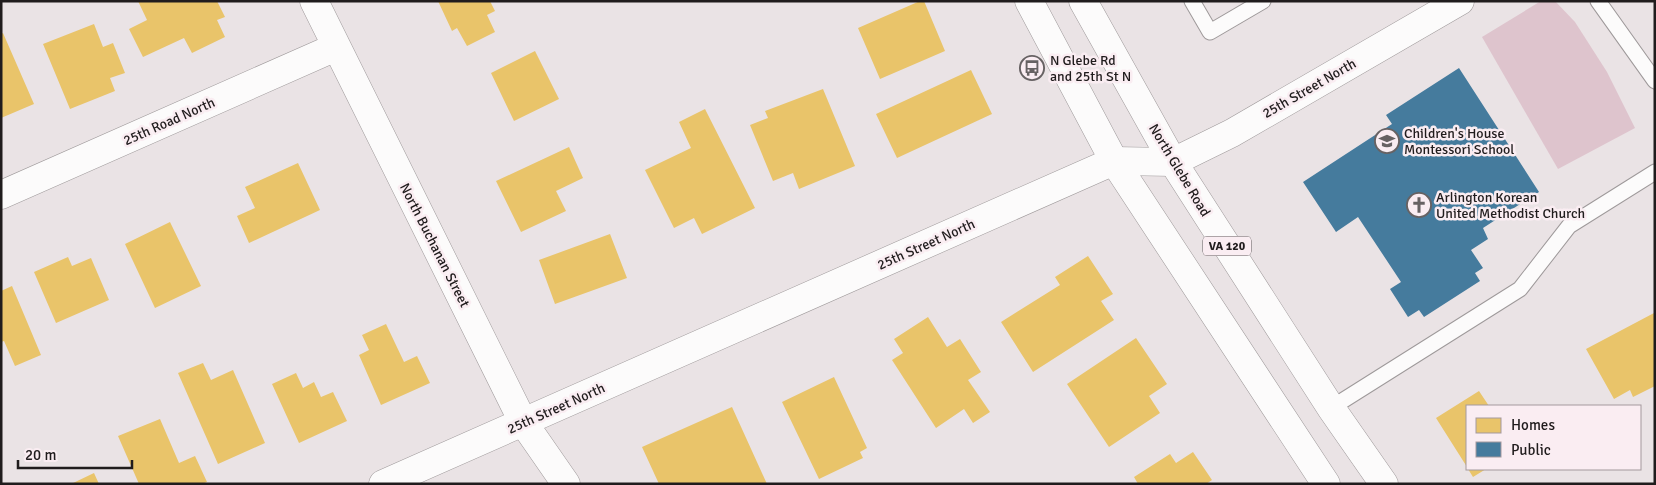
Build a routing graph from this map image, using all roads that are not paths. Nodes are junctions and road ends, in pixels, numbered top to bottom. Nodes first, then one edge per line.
1 (314, 1) edge
2 (1029, 1) edge
3 (1082, 1) edge
4 (1192, 1) edge
5 (1263, 1) edge
6 (1460, 1) edge
7 (1598, 1) edge
8 (336, 47) junction
9 (1655, 81) edge
10 (1114, 161) junction
11 (1173, 162) junction
12 (1655, 172) edge
13 (1, 195) edge
14 (1331, 408) junction
15 (523, 422) junction
16 (383, 484) edge
17 (566, 484) edge
18 (1326, 484) edge
19 (1384, 484) edge

1 - 8 street, North Buchanan Street
2 - 10 street
3 - 11 street, North Glebe Road / VA 120
4 - 5 lane
6 - 11 street, 25th Street North
7 - 9 lane
8 - 13 street, 25th Road North
8 - 15 street, North Buchanan Street
10 - 11 street, 25th Street North
10 - 15 street, 25th Street North
10 - 18 street
11 - 14 street, North Glebe Road / VA 120
12 - 14 lane
14 - 19 street, North Glebe Road / VA 120
15 - 16 street, 25th Street North
15 - 17 street, North Buchanan Street

